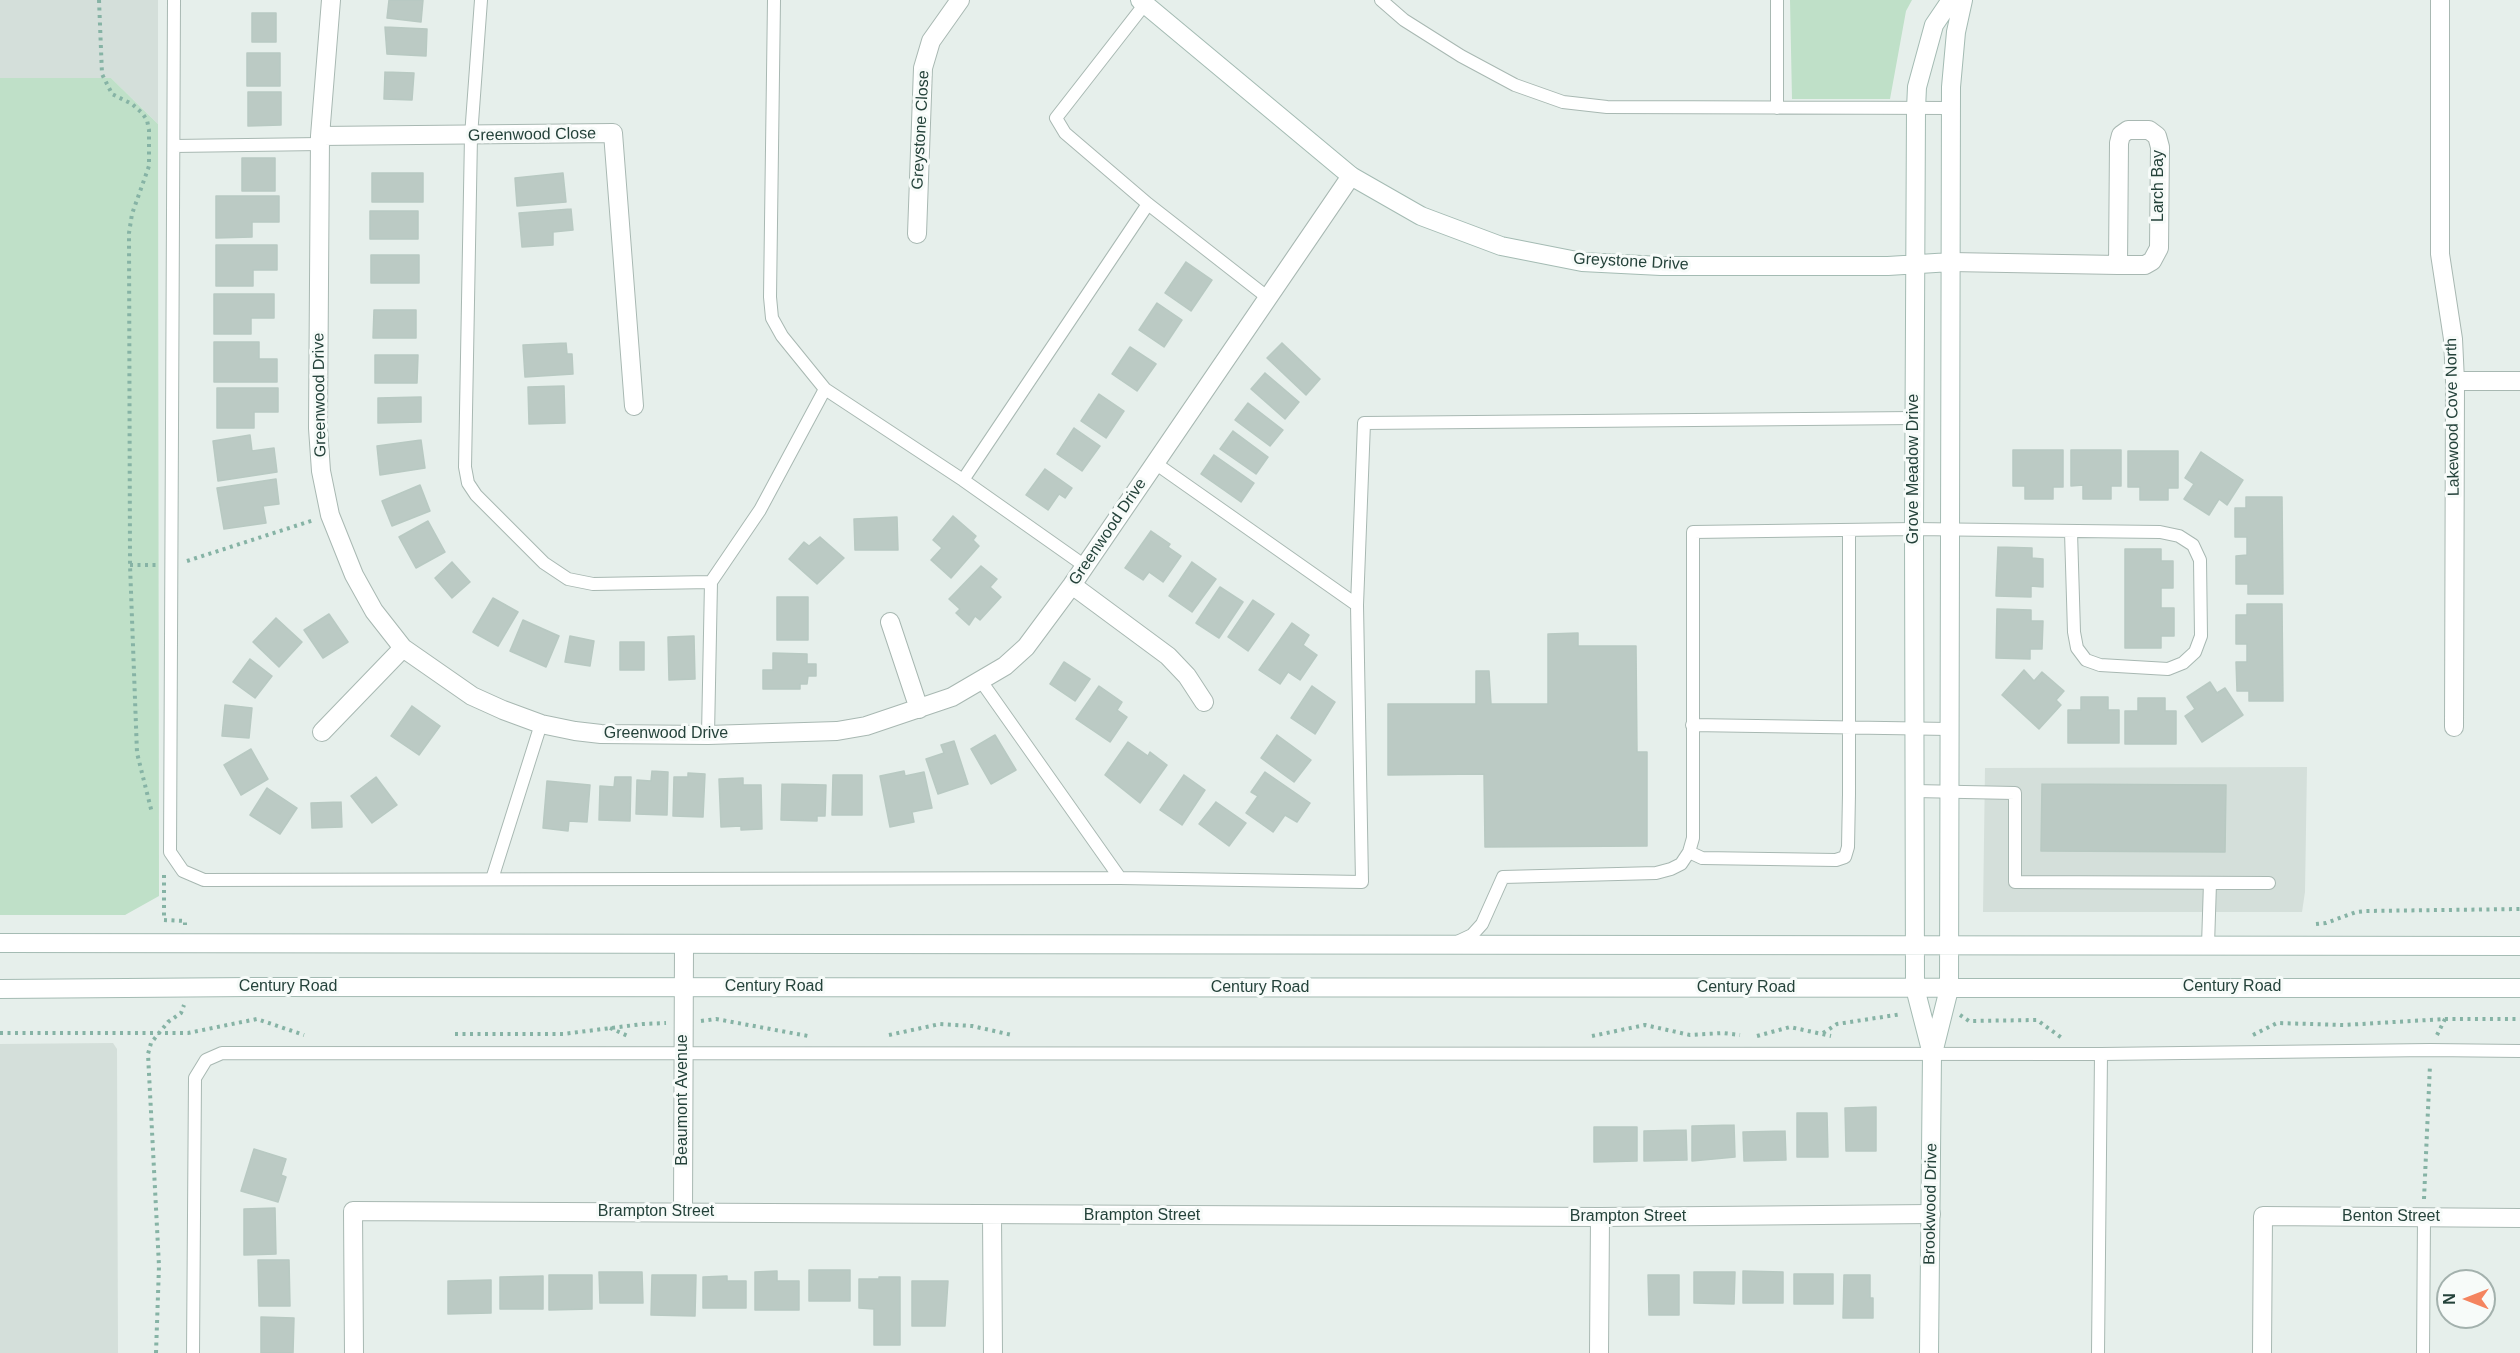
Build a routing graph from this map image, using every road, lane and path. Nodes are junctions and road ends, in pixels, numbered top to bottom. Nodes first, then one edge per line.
1 (99, 0) edge
2 (174, 0) edge
3 (332, 0) edge
4 (481, 0) edge
5 (774, 0) edge
6 (960, 0) edge
7 (1382, 0) edge
8 (1777, 0) edge
9 (1951, 0) edge
10 (1963, 0) edge
11 (2439, 0) edge
12 (1144, 1) edge
13 (1777, 108) junction
14 (1952, 108) junction
15 (1916, 109) junction
16 (471, 136) junction
17 (320, 140) junction
18 (174, 146) junction
19 (1351, 176) junction
20 (1148, 204) junction
21 (917, 234) dead end
22 (1951, 262) junction
23 (1914, 265) junction
24 (2118, 265) junction
25 (1267, 297) junction
26 (2456, 381) junction
27 (2520, 381) edge
28 (825, 389) junction
29 (634, 406) dead end
30 (1914, 418) junction
31 (1155, 464) junction
32 (963, 480) junction
33 (330, 515) junction
34 (1914, 529) junction
35 (1849, 530) junction
36 (1949, 530) junction
37 (2071, 531) junction
38 (130, 565) junction
39 (172, 565) junction
40 (1085, 566) junction
41 (711, 582) junction
42 (1072, 585) junction
43 (1357, 605) junction
44 (890, 622) dead end
45 (403, 648) junction
46 (981, 681) junction
47 (1204, 702) dead end
48 (919, 709) junction
49 (541, 724) junction
50 (1692, 725) junction
51 (1850, 727) junction
52 (2454, 727) dead end
53 (1914, 728) junction
54 (1949, 729) junction
55 (322, 732) dead end
56 (708, 735) junction
57 (1914, 791) junction
58 (1949, 791) junction
59 (154, 820) dead end
60 (170, 852) junction
61 (1689, 852) junction
62 (1120, 878) junction
63 (492, 879) junction
64 (2210, 883) junction
65 (2269, 883) dead end
66 (2520, 909) edge
67 (2305, 924) dead end
68 (0, 943) edge
69 (185, 944) junction
70 (684, 945) junction
71 (1452, 945) junction
72 (1915, 945) junction
73 (1949, 945) junction
74 (2208, 945) junction
75 (2520, 946) edge
76 (185, 987) junction
77 (684, 987) junction
78 (0, 988) edge
79 (1915, 988) junction
80 (1949, 988) junction
81 (2520, 988) edge
82 (1894, 1014) dead end
83 (1964, 1016) dead end
84 (2445, 1019) junction
85 (2520, 1019) edge
86 (684, 1023) junction
87 (0, 1033) edge
88 (160, 1033) junction
89 (444, 1034) dead end
90 (1822, 1034) junction
91 (313, 1035) dead end
92 (1014, 1035) dead end
93 (885, 1036) dead end
94 (1590, 1036) dead end
95 (1743, 1036) dead end
96 (1753, 1037) dead end
97 (816, 1038) dead end
98 (2247, 1038) dead end
99 (2070, 1043) dead end
100 (2430, 1050) junction
101 (2520, 1051) edge
102 (1856, 1054) junction
103 (1932, 1054) junction
104 (2101, 1054) junction
105 (684, 1055) junction
106 (683, 1212) junction
107 (1931, 1214) junction
108 (992, 1216) junction
109 (1600, 1217) junction
110 (2424, 1218) junction
111 (2520, 1218) edge
112 (156, 1353) edge
113 (193, 1353) edge
114 (354, 1353) edge
115 (993, 1353) edge
116 (1599, 1353) edge
117 (1929, 1353) edge
118 (2098, 1353) edge
119 (2262, 1353) edge
120 (2424, 1353) edge

1 - 38 path
2 - 18 lane
3 - 17 street, Greenwood Drive
4 - 16 lane
5 - 28 lane
6 - 21 street, Greystone Close
7 - 13 lane
8 - 13 lane
9 - 15 street, Grove Meadow Drive
10 - 14 street
11 - 26 street, Lakewood Cove North
12 - 19 street, Greystone Drive
12 - 20 lane
13 - 15 lane
14 - 15 lane
14 - 22 street
15 - 23 street, Grove Meadow Drive
16 - 17 street, Greenwood Close
16 - 29 street, Greenwood Close
16 - 41 lane
17 - 18 lane
17 - 33 street, Greenwood Drive
18 - 39 lane
19 - 23 street, Greystone Drive
19 - 25 street, Greenwood Drive
20 - 25 lane
20 - 32 lane
22 - 23 street, Greystone Drive
22 - 24 street, Larch Bay
22 - 36 street
23 - 30 street, Grove Meadow Drive
24 - 24 street, Larch Bay
25 - 31 street, Greenwood Drive
26 - 27 street
26 - 52 street, Lakewood Cove North
28 - 32 lane
28 - 41 lane
30 - 34 street, Grove Meadow Drive
30 - 43 lane
31 - 40 street, Greenwood Drive
31 - 43 lane
32 - 40 lane
33 - 39 path
33 - 45 street, Greenwood Drive
34 - 35 lane
34 - 36 lane
34 - 53 street, Grove Meadow Drive
35 - 50 lane
35 - 51 lane
36 - 37 lane
36 - 54 street
37 - 37 lane
38 - 39 path
38 - 59 path
39 - 60 lane
40 - 42 street, Greenwood Drive
41 - 56 lane
42 - 46 street, Greenwood Drive
42 - 47 street
43 - 62 lane
44 - 48 street
45 - 49 street, Greenwood Drive
45 - 55 street
46 - 48 street, Greenwood Drive
46 - 62 lane
48 - 56 street, Greenwood Drive
49 - 56 street, Greenwood Drive
49 - 63 lane
50 - 51 lane
50 - 61 lane
51 - 53 lane
51 - 61 lane
53 - 54 lane
53 - 57 street, Grove Meadow Drive
54 - 58 street
57 - 58 lane
57 - 72 street, Grove Meadow Drive
58 - 64 lane
58 - 73 street
60 - 63 lane
60 - 69 path
61 - 71 lane
62 - 63 lane
64 - 65 lane
64 - 74 lane
66 - 67 path
68 - 69 street
69 - 70 street
70 - 71 street
70 - 77 street, Beaumont Avenue
71 - 72 street
72 - 73 street
72 - 79 street, Grove Meadow Drive
73 - 74 street
73 - 80 street, Brookwood Drive
74 - 75 street
76 - 77 street, Century Road
76 - 78 street, Century Road
76 - 88 path
77 - 79 street, Century Road
77 - 86 street, Beaumont Avenue
79 - 80 street, Century Road
79 - 103 street, Brookwood Drive
80 - 81 street, Century Road
80 - 103 street, Brookwood Drive
82 - 90 path
83 - 99 path
84 - 85 path
84 - 98 path
84 - 100 path
86 - 89 path, Century Road
86 - 97 path, Century Road
86 - 105 street, Beaumont Avenue
87 - 88 path, Century Road
88 - 91 path, Century Road
88 - 112 path
90 - 96 path
90 - 102 path
92 - 93 path
94 - 95 path
100 - 101 lane
100 - 104 lane
100 - 110 path
102 - 103 lane
102 - 105 lane
103 - 104 lane
103 - 107 street, Brookwood Drive
104 - 118 lane
105 - 106 street, Beaumont Avenue
105 - 113 lane
106 - 108 street, Brampton Street
106 - 114 street, Brampton Street
107 - 109 street, Brampton Street
107 - 117 street, Brookwood Drive
108 - 109 street, Brampton Street
108 - 115 street
109 - 116 street
110 - 111 street, Benton Street
110 - 119 street, Benton Street
110 - 120 lane

